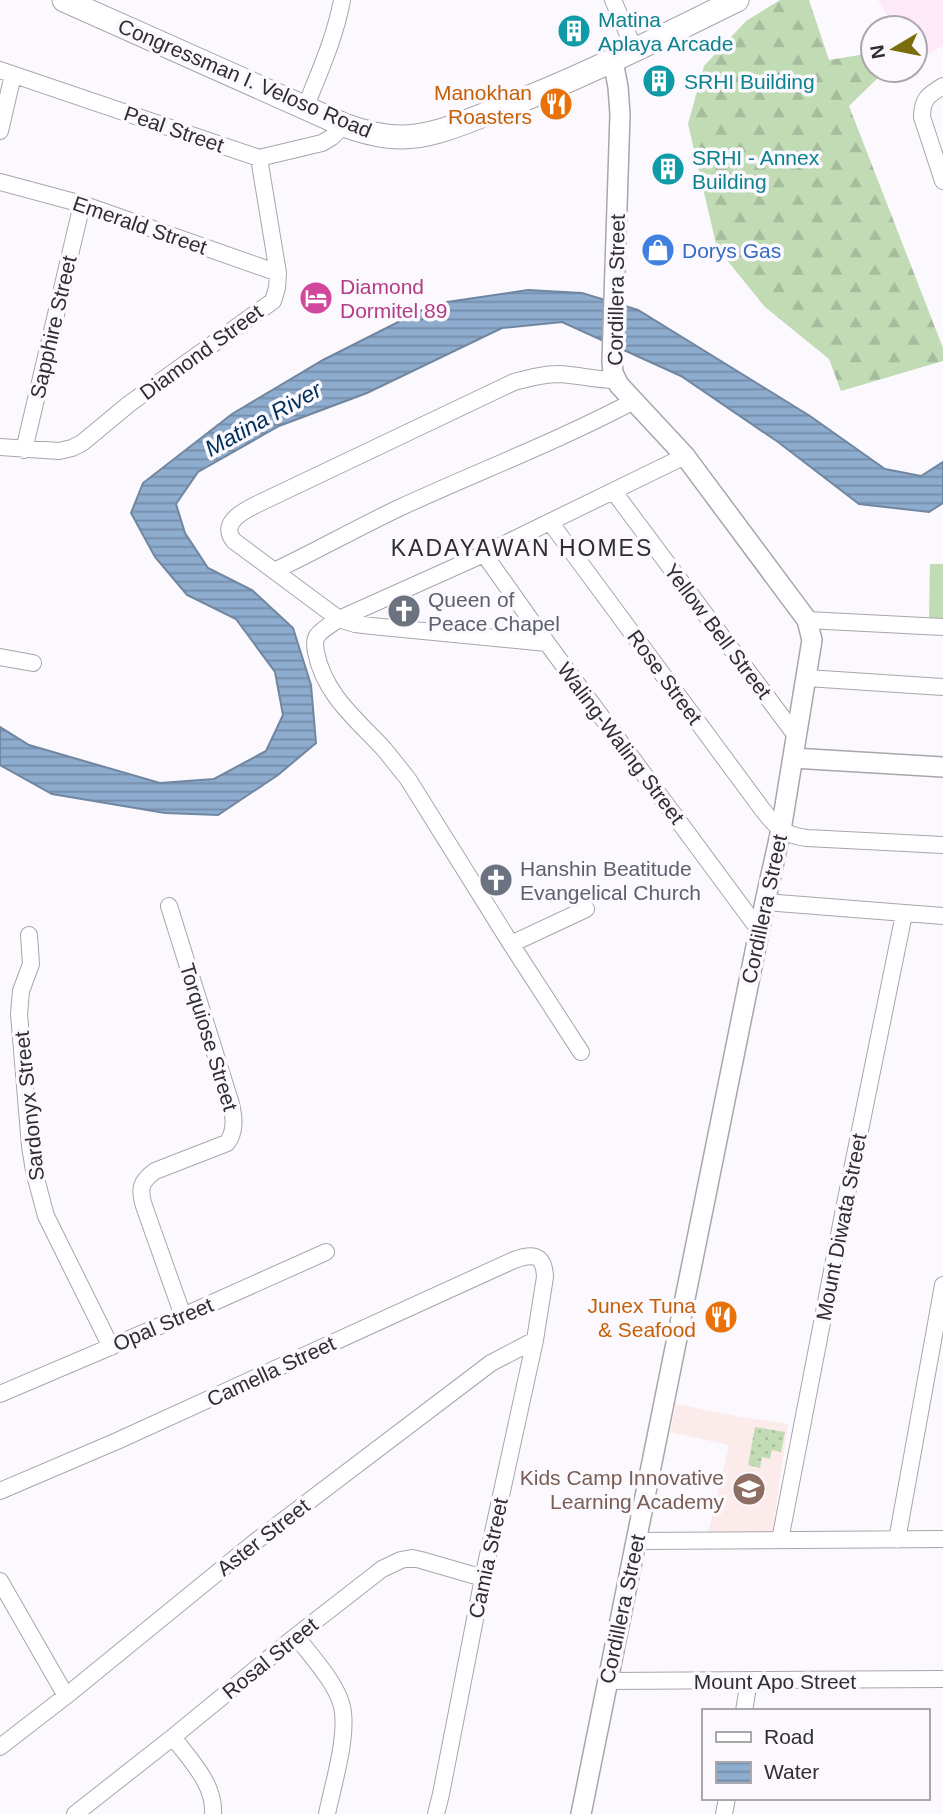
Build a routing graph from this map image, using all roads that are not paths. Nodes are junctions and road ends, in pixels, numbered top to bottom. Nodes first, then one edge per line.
1 (342, 0) edge
2 (613, 0) edge
3 (737, 0) edge
4 (77, 2) edge
5 (635, 51) junction
6 (613, 61) junction
7 (7, 73) edge
8 (943, 86) edge
9 (305, 108) junction
10 (344, 125) junction
11 (0, 131) edge
12 (258, 158) junction
13 (943, 181) edge
14 (0, 182) edge
15 (82, 204) junction
16 (278, 273) junction
17 (614, 370) junction
18 (632, 402) junction
19 (0, 446) edge
20 (24, 450) junction
21 (685, 456) junction
22 (614, 492) junction
23 (550, 522) junction
24 (484, 554) junction
25 (274, 571) junction
26 (339, 619) junction
27 (807, 620) junction
28 (943, 627) edge
29 (547, 643) junction
30 (0, 657) edge
31 (33, 663) dead end
32 (807, 678) junction
33 (943, 687) edge
34 (797, 737) junction
35 (793, 758) junction
36 (943, 767) edge
37 (781, 830) junction
38 (943, 845) edge
39 (765, 902) junction
40 (169, 906) dead end
41 (586, 909) dead end
42 (904, 914) junction
43 (943, 916) edge
44 (759, 930) junction
45 (29, 935) dead end
46 (511, 944) junction
47 (581, 1052) dead end
48 (326, 1252) dead end
49 (541, 1261) joint
50 (943, 1285) edge
51 (183, 1316) junction
52 (535, 1340) junction
53 (111, 1347) junction
54 (0, 1394) edge
55 (0, 1491) edge
56 (943, 1539) edge
57 (780, 1540) junction
58 (897, 1540) junction
59 (636, 1541) junction
60 (483, 1577) junction
61 (0, 1581) edge
62 (5, 1601) edge
63 (296, 1636) junction
64 (943, 1679) edge
65 (607, 1681) junction
66 (750, 1681) junction
67 (66, 1696) junction
68 (744, 1709) edge
69 (173, 1737) junction
70 (0, 1747) edge
71 (75, 1814) edge
72 (213, 1814) edge
73 (327, 1814) edge
74 (436, 1814) edge
75 (581, 1814) edge

1 - 9 street
2 - 5 street
3 - 5 main road, Congressman I. Veloso Road
4 - 9 main road, Congressman I. Veloso Road
5 - 6 main road, Congressman I. Veloso Road
6 - 10 main road, Congressman I. Veloso Road
6 - 17 street, Cordillera Street
7 - 11 street
7 - 12 street, Peal Street
8 - 13 street
9 - 10 main road, Congressman I. Veloso Road
10 - 12 street
12 - 16 street, Diamond Street
14 - 15 street, Emerald Street
15 - 16 street, Emerald Street
15 - 20 street, Sapphire Street
16 - 20 street, Diamond Street
17 - 18 street, Cordillera Street
17 - 25 street
18 - 21 street, Cordillera Street
18 - 25 street
19 - 20 street, Diamond Street
21 - 22 street
21 - 27 street, Cordillera Street
22 - 23 street
22 - 34 street, Yellow Bell Street
23 - 24 street
23 - 37 street, Rose Street
24 - 26 street
24 - 29 street, Waling-Waling Street
25 - 26 street
26 - 29 street
26 - 46 street
27 - 28 street
27 - 32 street, Cordillera Street
29 - 44 street, Waling-Waling Street
30 - 31 street
32 - 33 street
32 - 34 street, Cordillera Street
34 - 35 street, Cordillera Street
35 - 36 street
35 - 37 street, Cordillera Street
37 - 38 street
37 - 39 street, Cordillera Street
39 - 42 street
39 - 44 street, Cordillera Street
40 - 51 street, Torquiose Street
41 - 46 street
42 - 43 street
42 - 57 street, Mount Diwata Street
44 - 59 street, Cordillera Street
45 - 53 street, Sardonyx Street
46 - 47 street
48 - 51 street, Opal Street
49 - 52 street, Camia Street
49 - 55 street, Camella Street
50 - 58 street
51 - 53 street, Opal Street
52 - 60 street, Camia Street
52 - 67 street, Aster Street
53 - 54 street, Opal Street
56 - 58 street
57 - 58 street
57 - 59 street
59 - 65 street, Cordillera Street
60 - 63 street, Rosal Street
60 - 74 street, Camia Street
61 - 62 street
62 - 67 street
63 - 69 street, Rosal Street
63 - 73 street
64 - 66 street, Mount Apo Street
65 - 66 street, Mount Apo Street
65 - 75 street, Cordillera Street
66 - 68 street
67 - 70 street, Aster Street
69 - 71 street, Rosal Street
69 - 72 street

